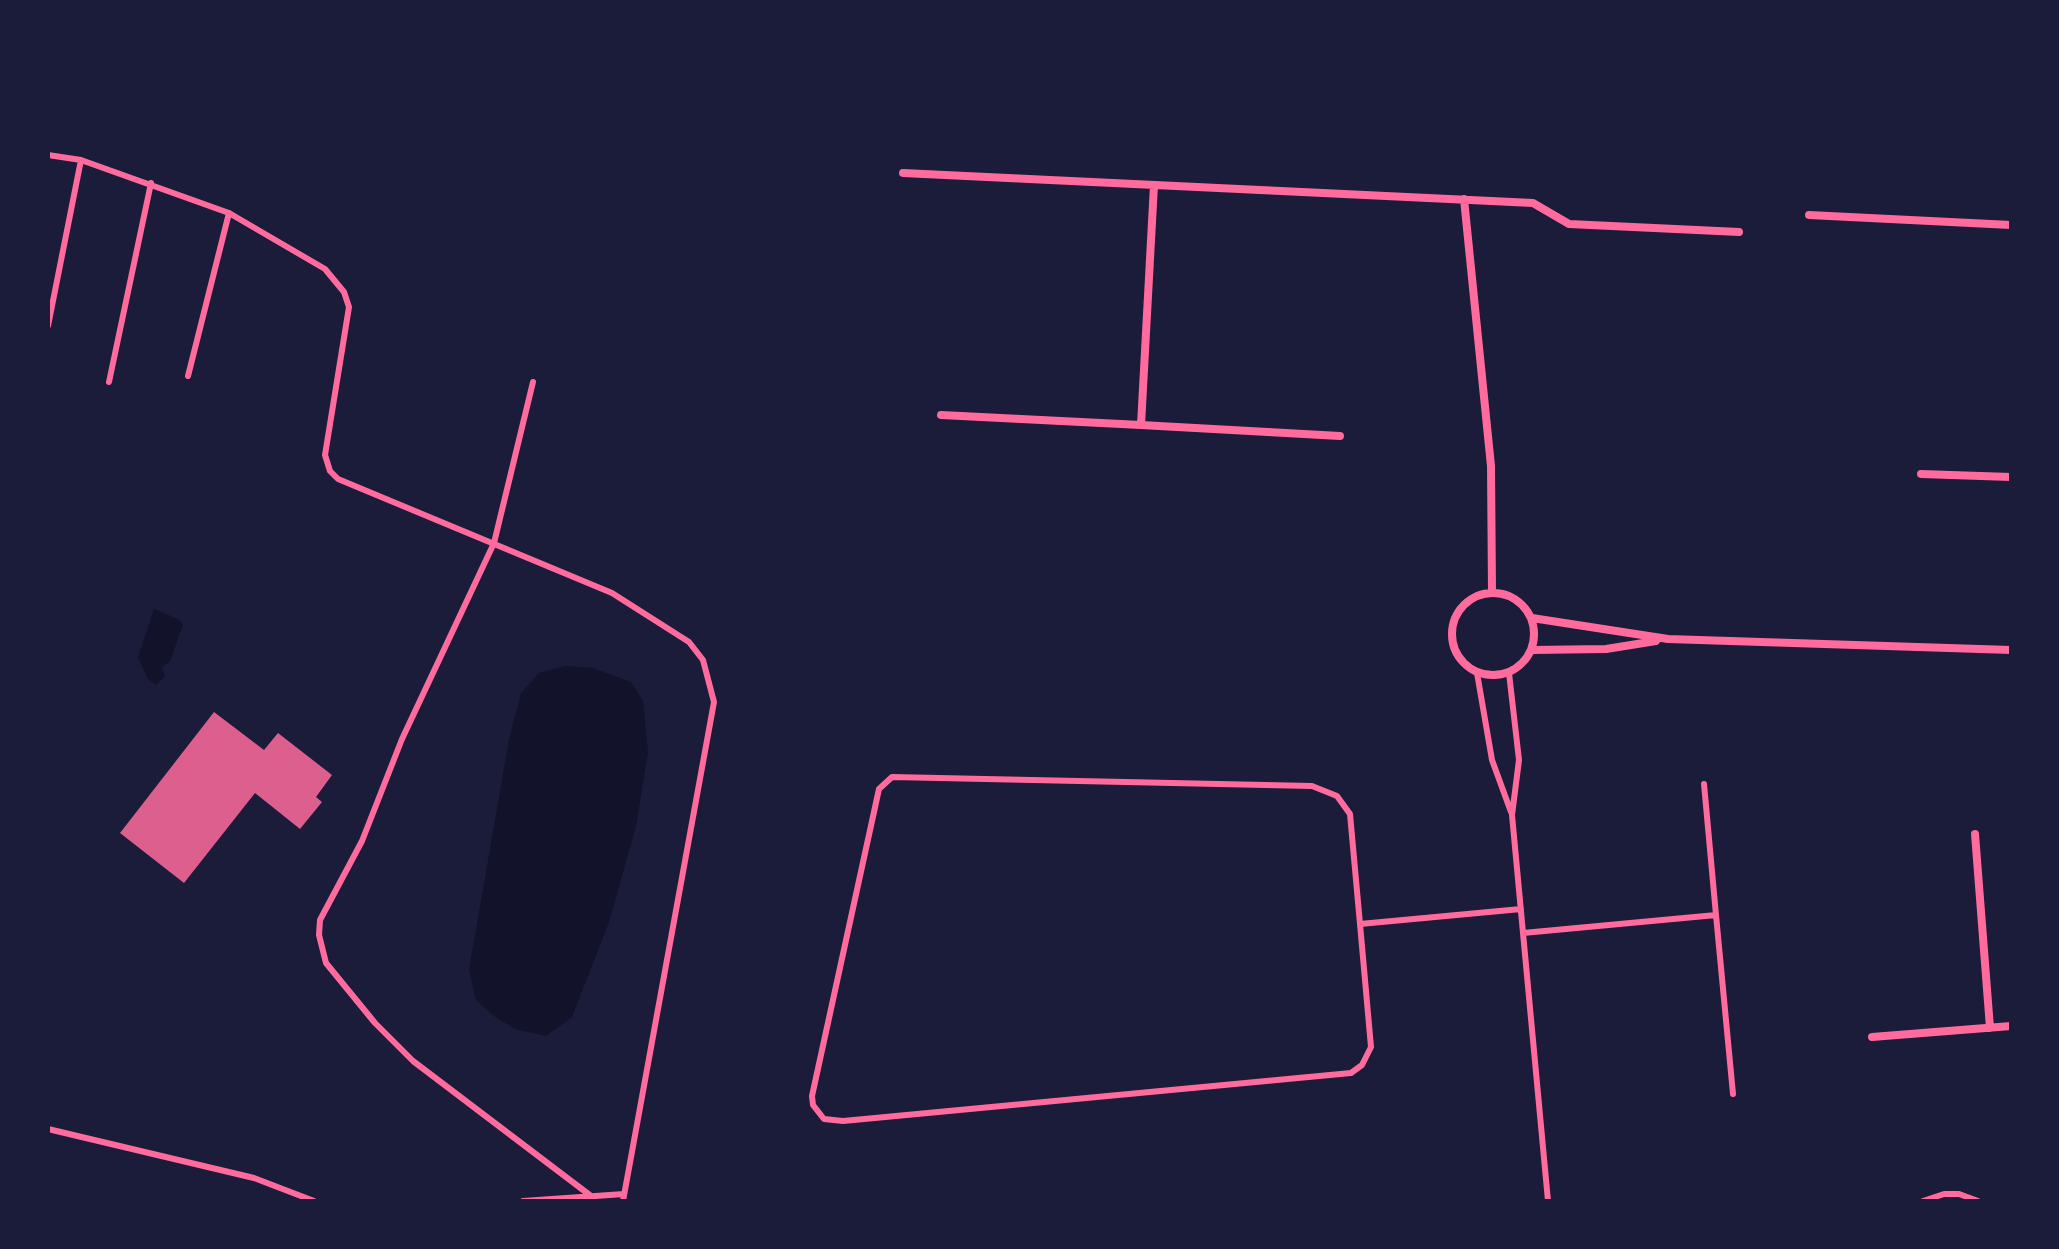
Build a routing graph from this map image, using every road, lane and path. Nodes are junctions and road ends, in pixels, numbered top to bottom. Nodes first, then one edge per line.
1 (48, 155) edge
2 (81, 160) junction
3 (903, 173) dead end
4 (151, 183) junction
5 (1154, 185) junction
6 (1464, 199) junction
7 (229, 213) junction
8 (1809, 215) dead end
9 (2011, 225) edge
10 (1739, 232) dead end
11 (48, 326) edge
12 (188, 376) dead end
13 (109, 382) dead end
14 (533, 382) dead end
15 (941, 415) dead end
16 (1141, 425) junction
17 (1340, 436) dead end
18 (1921, 474) dead end
19 (2011, 477) edge
20 (494, 543) junction
21 (1492, 592) junction
22 (1532, 618) junction
23 (1668, 639) junction
24 (1532, 650) junction
25 (2011, 650) edge
26 (1477, 673) junction
27 (1509, 673) junction
28 (1704, 784) dead end
29 (1512, 815) junction
30 (1975, 834) dead end
31 (1521, 909) junction
32 (1716, 915) junction
33 (1360, 924) junction
34 (1523, 933) junction
35 (2011, 1026) edge
36 (1990, 1028) junction
37 (1872, 1037) dead end
38 (1733, 1094) dead end
39 (48, 1129) edge
40 (591, 1196) junction
41 (623, 1198) edge
42 (314, 1201) edge
43 (523, 1201) edge
44 (1548, 1201) edge
45 (1923, 1201) edge
46 (1978, 1201) edge

1 - 2 lane
2 - 4 lane
2 - 11 lane
3 - 5 street
4 - 7 lane
4 - 13 lane
5 - 6 street
5 - 16 street
6 - 10 street
6 - 21 street
7 - 12 lane
7 - 20 lane
8 - 9 street
14 - 20 lane
15 - 16 street
16 - 17 street
18 - 19 street
20 - 40 lane
20 - 41 lane
21 - 22 street
21 - 26 street
22 - 23 street
22 - 24 street
23 - 24 street
23 - 25 street
24 - 27 street
26 - 27 street
26 - 29 lane
27 - 29 lane
28 - 32 lane
29 - 31 lane
30 - 36 street
31 - 33 lane
31 - 34 lane
32 - 34 lane
32 - 38 lane
33 - 33 lane
34 - 44 lane
35 - 36 street
36 - 37 street
39 - 42 lane
40 - 41 lane
40 - 43 lane
45 - 46 lane

